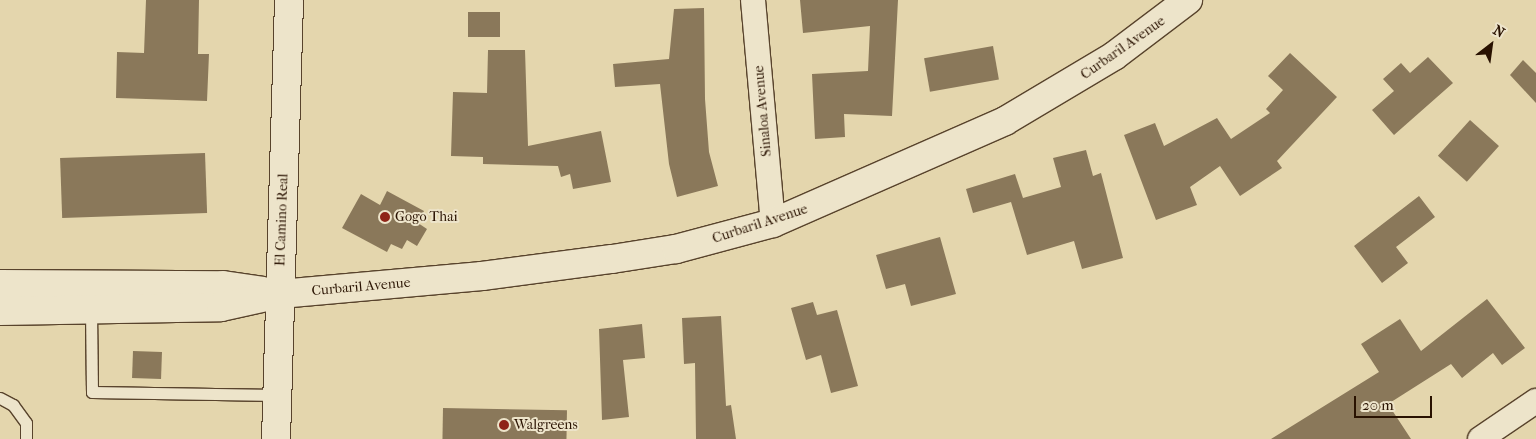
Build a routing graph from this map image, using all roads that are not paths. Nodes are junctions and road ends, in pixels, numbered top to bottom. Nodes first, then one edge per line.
1 (288, 0) edge
2 (752, 0) edge
3 (1188, 0) edge
4 (773, 223) junction
5 (0, 284) edge
6 (280, 294) junction
7 (91, 310) junction
8 (0, 312) edge
9 (277, 395) junction
10 (0, 398) edge
11 (1536, 401) edge
12 (26, 439) edge
13 (276, 439) edge
14 (1480, 439) edge

1 - 6 main road, El Camino Real
2 - 4 street, Sinaloa Avenue
3 - 4 main road, Curbaril Avenue
4 - 6 main road, Curbaril Avenue
5 - 6 main road, Curbaril Avenue
6 - 7 main road, Curbaril Avenue
6 - 9 main road, El Camino Real
7 - 8 main road, Curbaril Avenue
7 - 9 lane
9 - 13 main road, El Camino Real
10 - 12 lane
11 - 14 street

